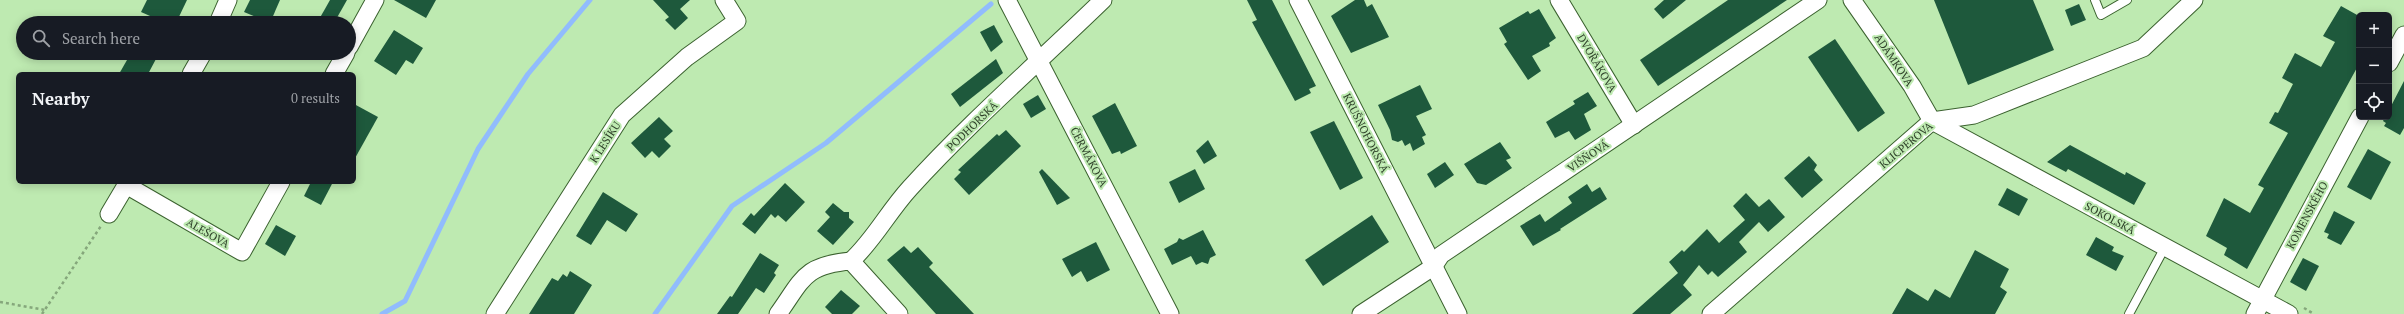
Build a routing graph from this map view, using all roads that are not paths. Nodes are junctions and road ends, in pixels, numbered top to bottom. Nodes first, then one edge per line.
1 (228, 0) edge
2 (375, 0) edge
3 (724, 0) edge
4 (1007, 0) edge
5 (1103, 0) edge
6 (1298, 0) edge
7 (1560, 0) edge
8 (1818, 0) edge
9 (1852, 0) edge
10 (2095, 0) edge
11 (2127, 0) edge
12 (2194, 0) edge
13 (221, 16) edge
14 (356, 34) edge
15 (2404, 36) edge
16 (2392, 58) edge
17 (199, 60) edge
18 (342, 60) edge
19 (1039, 62) junction
20 (192, 72) edge
21 (335, 72) edge
22 (2358, 120) edge
23 (1932, 121) junction
24 (1634, 125) junction
25 (127, 184) edge
26 (280, 184) edge
27 (109, 214) road end
28 (2165, 247) junction
29 (851, 261) junction
30 (1433, 267) junction
31 (2263, 299) junction
32 (495, 314) edge
33 (778, 314) edge
34 (898, 314) edge
35 (1170, 314) edge
36 (1360, 314) edge
37 (1458, 314) edge
38 (1711, 314) edge
39 (2129, 314) edge
40 (2255, 314) edge
41 (2289, 314) edge

1 - 13 street
2 - 14 street
3 - 32 street, K LESÍKU
4 - 19 street, ČERMÁKOVA
5 - 19 street, PODHORSKÁ
6 - 30 street, KRUŠNOHORSKÁ
7 - 24 street, DVOŘÁKOVA
8 - 24 street, VIŠŇOVÁ
9 - 23 street, ADÁMKOVA
10 - 11 lane
12 - 23 street, KLICPEROVA
15 - 16 street
17 - 20 street
18 - 21 street
19 - 29 street, PODHORSKÁ
19 - 35 street, ČERMÁKOVA
22 - 31 street, KOMENSKÉHO
23 - 28 street, SOKOLSKÁ
23 - 38 street, KLICPEROVA
24 - 30 street, VIŠŇOVÁ
25 - 26 street, ALEŠOVA
25 - 27 street, ALEŠOVA
28 - 31 street, SOKOLSKÁ
28 - 39 lane
29 - 33 street
29 - 34 street
30 - 36 street, VIŠŇOVÁ
30 - 37 street, KRUŠNOHORSKÁ
31 - 40 street, KOMENSKÉHO
31 - 41 street, SOKOLSKÁ

